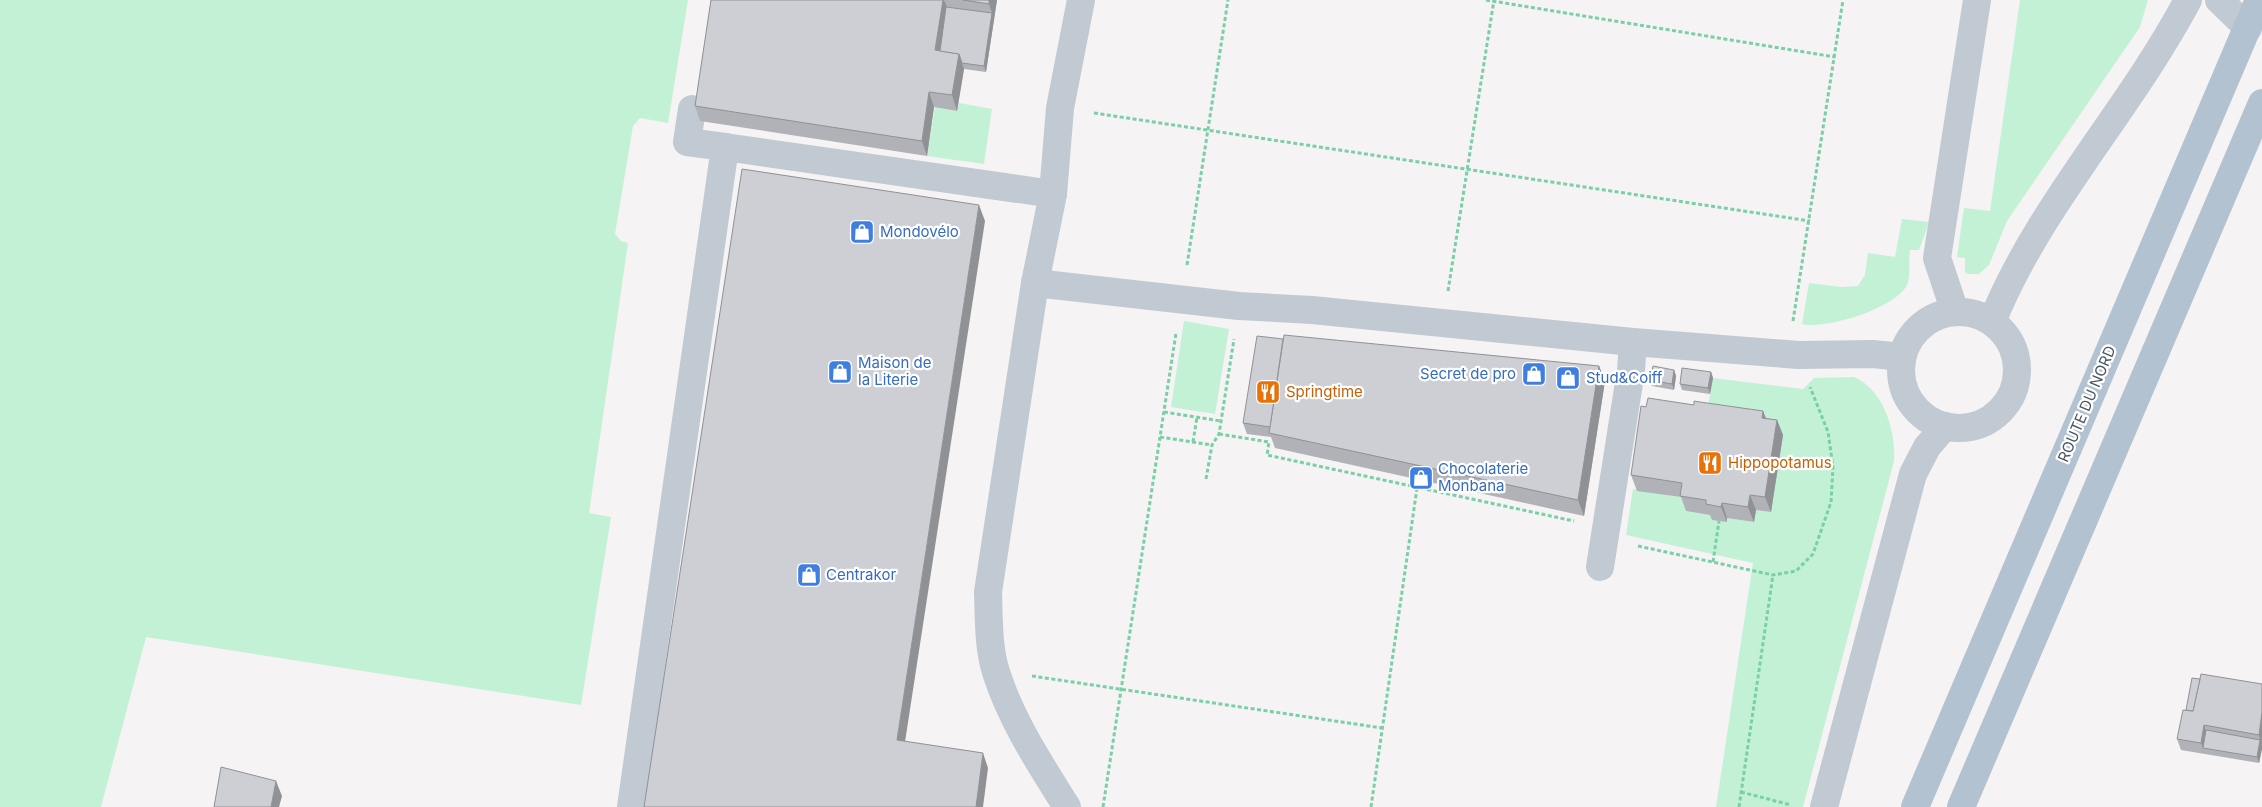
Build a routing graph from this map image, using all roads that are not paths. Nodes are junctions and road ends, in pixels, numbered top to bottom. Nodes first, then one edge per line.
1 (1081, 0) edge
2 (1977, 0) edge
3 (2188, 0) edge
4 (2219, 0) edge
5 (2259, 0) edge
6 (2248, 28) junction
7 (2262, 103) edge
8 (692, 109) dead end
9 (725, 146) junction
10 (1052, 194) junction
11 (1035, 283) junction
12 (1955, 312) junction
13 (1992, 322) junction
14 (1633, 342) junction
15 (1902, 356) junction
16 (1945, 426) junction
17 (1600, 567) dead end
18 (631, 807) edge
19 (1067, 807) edge
20 (1824, 807) edge
21 (1916, 807) edge
22 (1961, 807) edge

1 - 10 lane
2 - 12 lane
3 - 13 lane
4 - 6 lane
5 - 6 main road, ROUTE DU NORD
6 - 21 main road, ROUTE DU NORD
7 - 22 main road
8 - 9 lane
9 - 10 lane
9 - 18 lane
10 - 11 lane
11 - 14 lane
11 - 19 lane
12 - 13 lane
12 - 15 lane
13 - 16 lane
14 - 15 lane
14 - 17 lane
15 - 16 lane
16 - 20 lane

